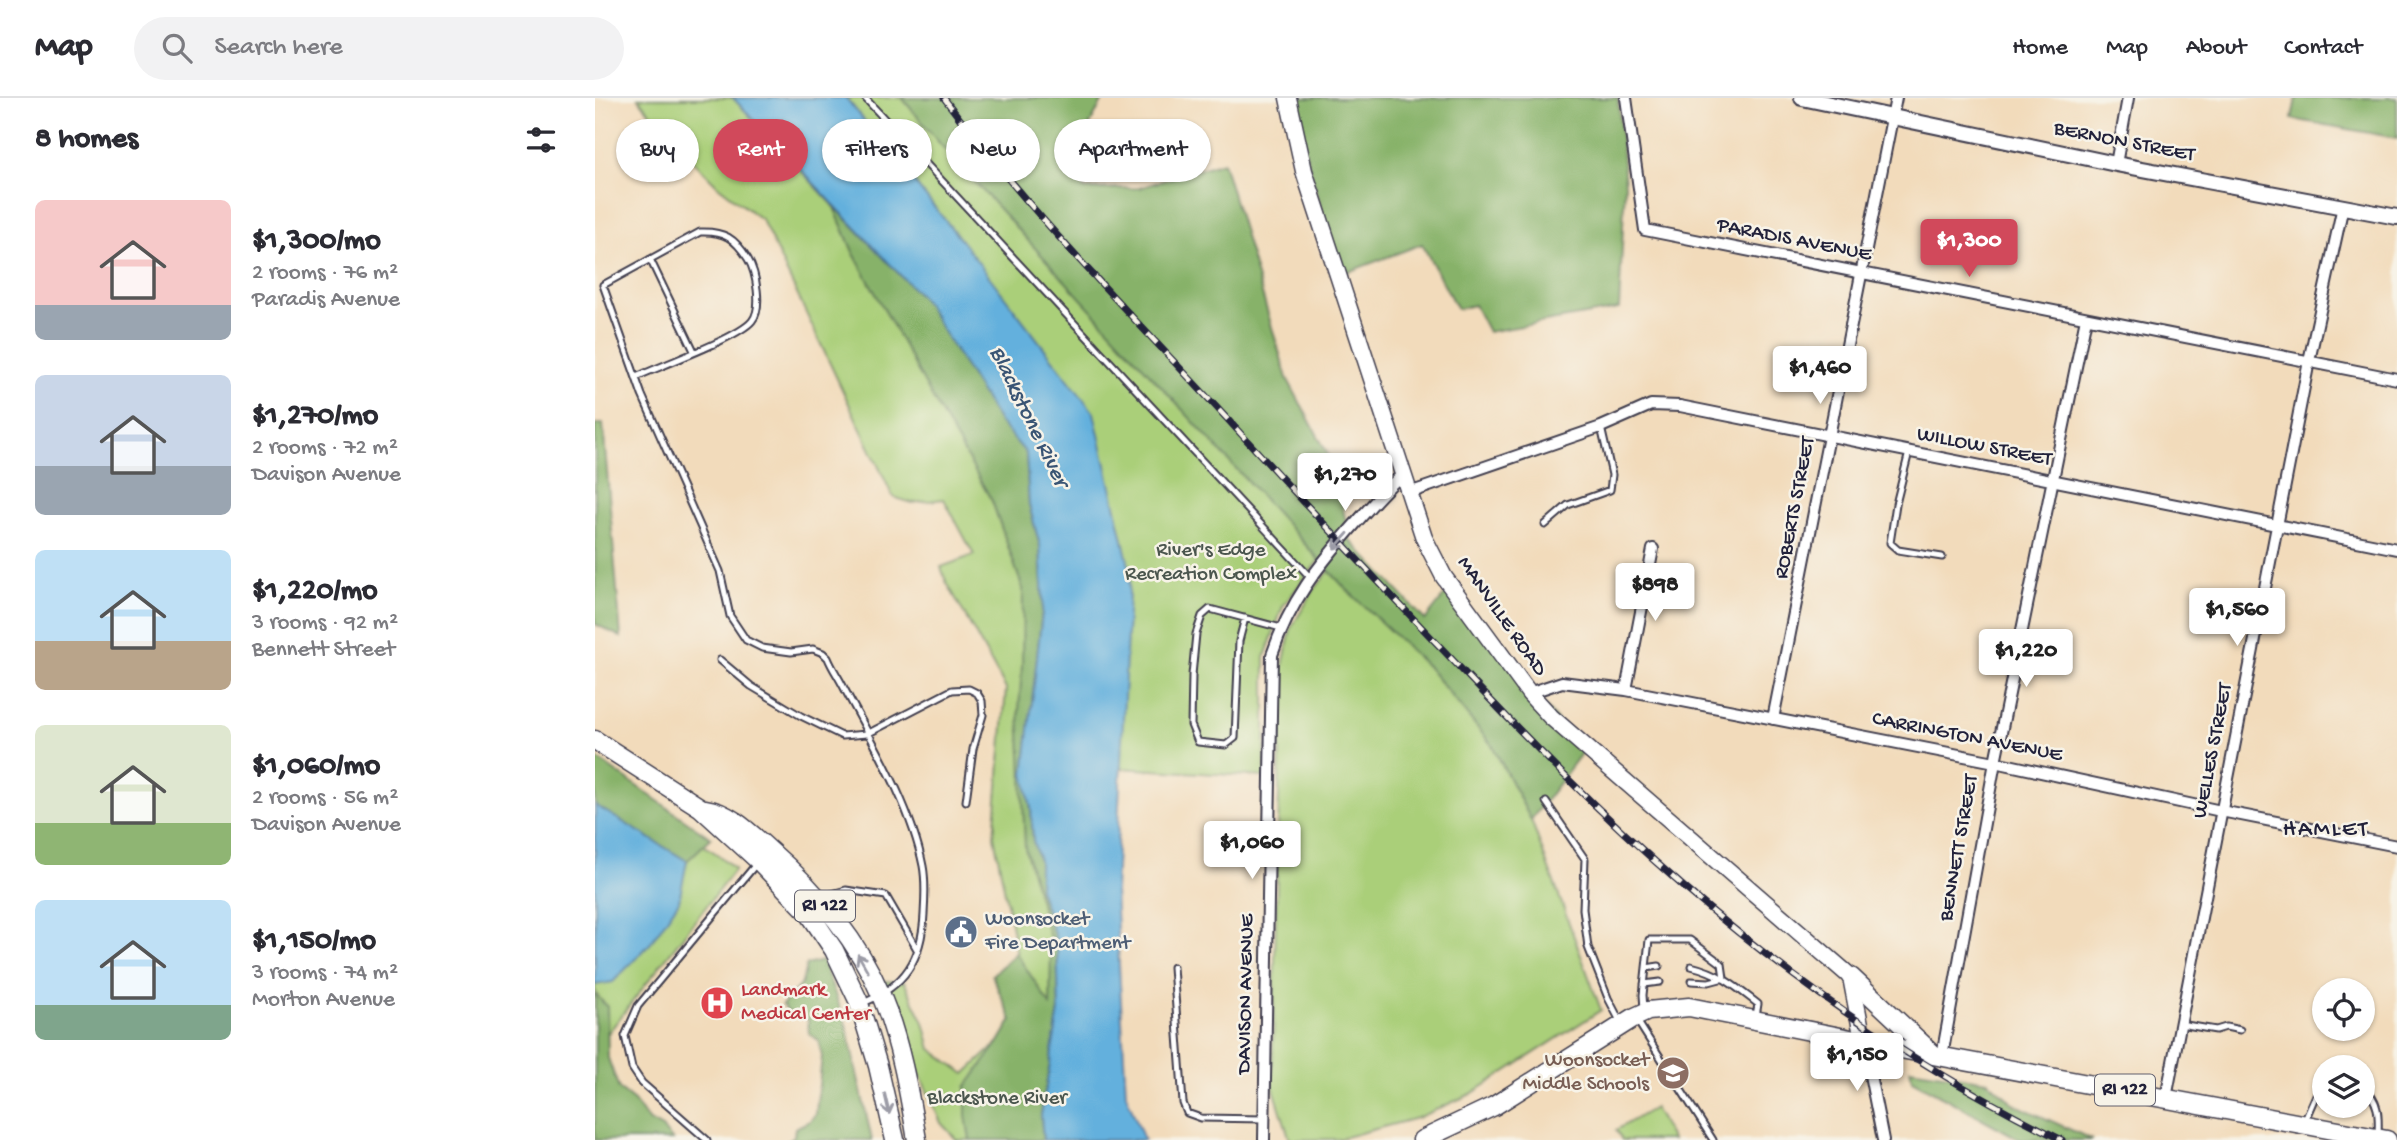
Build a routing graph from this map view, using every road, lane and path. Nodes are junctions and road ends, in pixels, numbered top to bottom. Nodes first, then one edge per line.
1 (865, 98) edge
2 (1287, 98) edge
3 (1626, 98) edge
4 (1802, 98) edge
5 (1896, 98) edge
6 (2128, 98) edge
7 (1893, 116) junction
8 (2116, 164) junction
9 (2343, 206) junction
10 (2397, 217) edge
11 (650, 259) junction
12 (1861, 274) junction
13 (2086, 318) junction
14 (694, 351) junction
15 (2309, 361) junction
16 (636, 377) junction
17 (2397, 379) edge
18 (1601, 427) junction
19 (1830, 437) junction
20 (1909, 452) junction
21 (1404, 474) junction
22 (2052, 481) junction
23 (1409, 494) junction
24 (1545, 525) dead end
25 (2278, 526) junction
26 (1653, 549) dead end
27 (2397, 549) edge
28 (1942, 557) dead end
29 (1310, 577) junction
30 (1245, 618) junction
31 (1280, 628) junction
32 (720, 660) dead end
33 (1626, 690) junction
34 (1529, 693) junction
35 (1773, 719) junction
36 (867, 734) junction
37 (595, 740) edge
38 (1995, 762) junction
39 (966, 801) dead end
40 (1546, 802) dead end
41 (701, 808) junction
42 (2221, 811) junction
43 (2397, 846) edge
44 (759, 861) junction
45 (819, 898) junction
46 (918, 951) junction
47 (1659, 966) dead end
48 (1691, 966) dead end
49 (1173, 967) dead end
50 (1646, 968) junction
51 (1851, 977) junction
52 (1724, 978) junction
53 (1691, 981) dead end
54 (1660, 982) dead end
55 (1644, 984) junction
56 (881, 996) junction
57 (860, 1004) junction
58 (1634, 1018) junction
59 (1756, 1020) junction
60 (2181, 1024) junction
61 (2240, 1030) dead end
62 (1863, 1040) junction
63 (1938, 1055) junction
64 (2166, 1098) junction
65 (2375, 1100) edge
66 (2312, 1105) edge
67 (914, 1119) junction
68 (1265, 1119) junction
69 (2304, 1124) junction
70 (2383, 1139) edge
71 (706, 1140) edge
72 (895, 1140) edge
73 (917, 1140) edge
74 (932, 1140) edge
75 (1264, 1140) edge
76 (1422, 1140) edge
77 (1713, 1140) edge
78 (1883, 1140) edge

1 - 29 lane
2 - 21 main road, MANVILLE ROAD
3 - 12 street, PARADIS AVENUE
4 - 7 street, BERNON STREET
5 - 7 street, ROBERTS STREET
6 - 8 street
7 - 8 street, BERNON STREET
7 - 12 street, ROBERTS STREET
8 - 9 street, BERNON STREET
9 - 10 street, BERNON STREET
9 - 15 street, WELLES STREET
11 - 14 lane
11 - 14 lane
11 - 16 lane
12 - 13 street, PARADIS AVENUE
12 - 19 street, ROBERTS STREET
13 - 15 street, PARADIS AVENUE
13 - 22 street, BENNETT STREET
14 - 16 lane
15 - 17 street, PARADIS AVENUE
15 - 25 street, WELLES STREET
16 - 36 lane
18 - 19 street, WILLOW STREET
18 - 23 street, WILLOW STREET
18 - 24 lane
19 - 20 street, WILLOW STREET
19 - 35 street, ROBERTS STREET
20 - 22 street, WILLOW STREET
20 - 28 lane
21 - 23 main road, MANVILLE ROAD
21 -> 29 street, DAVISON AVENUE
22 - 25 street, WILLOW STREET
22 - 38 street, BENNETT STREET
23 - 34 main road, MANVILLE ROAD
25 - 27 street, WILLOW STREET
25 - 42 street, WELLES STREET
26 - 33 street
29 - 31 street, DAVISON AVENUE
30 - 30 lane
30 - 31 lane
31 - 68 street, DAVISON AVENUE
32 - 36 lane
33 - 34 street, CARRINGTON AVENUE
33 - 35 street, CARRINGTON AVENUE
34 - 51 main road, MANVILLE ROAD
35 - 38 street, CARRINGTON AVENUE
36 - 39 lane
36 - 46 lane
37 - 41 main road, RI 122
38 - 42 street, CARRINGTON AVENUE
38 - 63 street, BENNETT STREET
40 - 58 lane
41 - 44 main road, RI 122
41 - 45 main road, RI 122
42 - 43 street, CARRINGTON AVENUE
42 - 60 street, WELLES STREET
44 - 57 main road, RI 122
44 - 71 lane
45 - 46 lane
56 -> 45 main road, RI 122
46 - 56 lane
47 - 50 lane
48 - 52 lane
49 - 68 lane
50 - 52 lane
50 - 55 lane
51 - 62 main road
51 - 63 main road
52 - 53 lane
52 - 59 lane
54 - 55 lane
55 - 58 lane
56 - 57 lane
56 - 67 main road, RI 122
57 -> 72 main road, RI 122
58 - 59 main road, RI 122
58 - 76 main road, RI 122
58 - 77 lane
59 - 62 main road, RI 122
60 - 61 lane
60 - 64 street, WELLES STREET
62 - 63 main road, RI 122
62 - 78 street
63 - 64 main road, RI 122
64 - 69 main road, RI 122
65 - 70 lane
66 - 69 lane
67 - 73 main road
67 - 74 main road
68 - 75 street, DAVISON AVENUE
69 - 70 main road, RI 122

